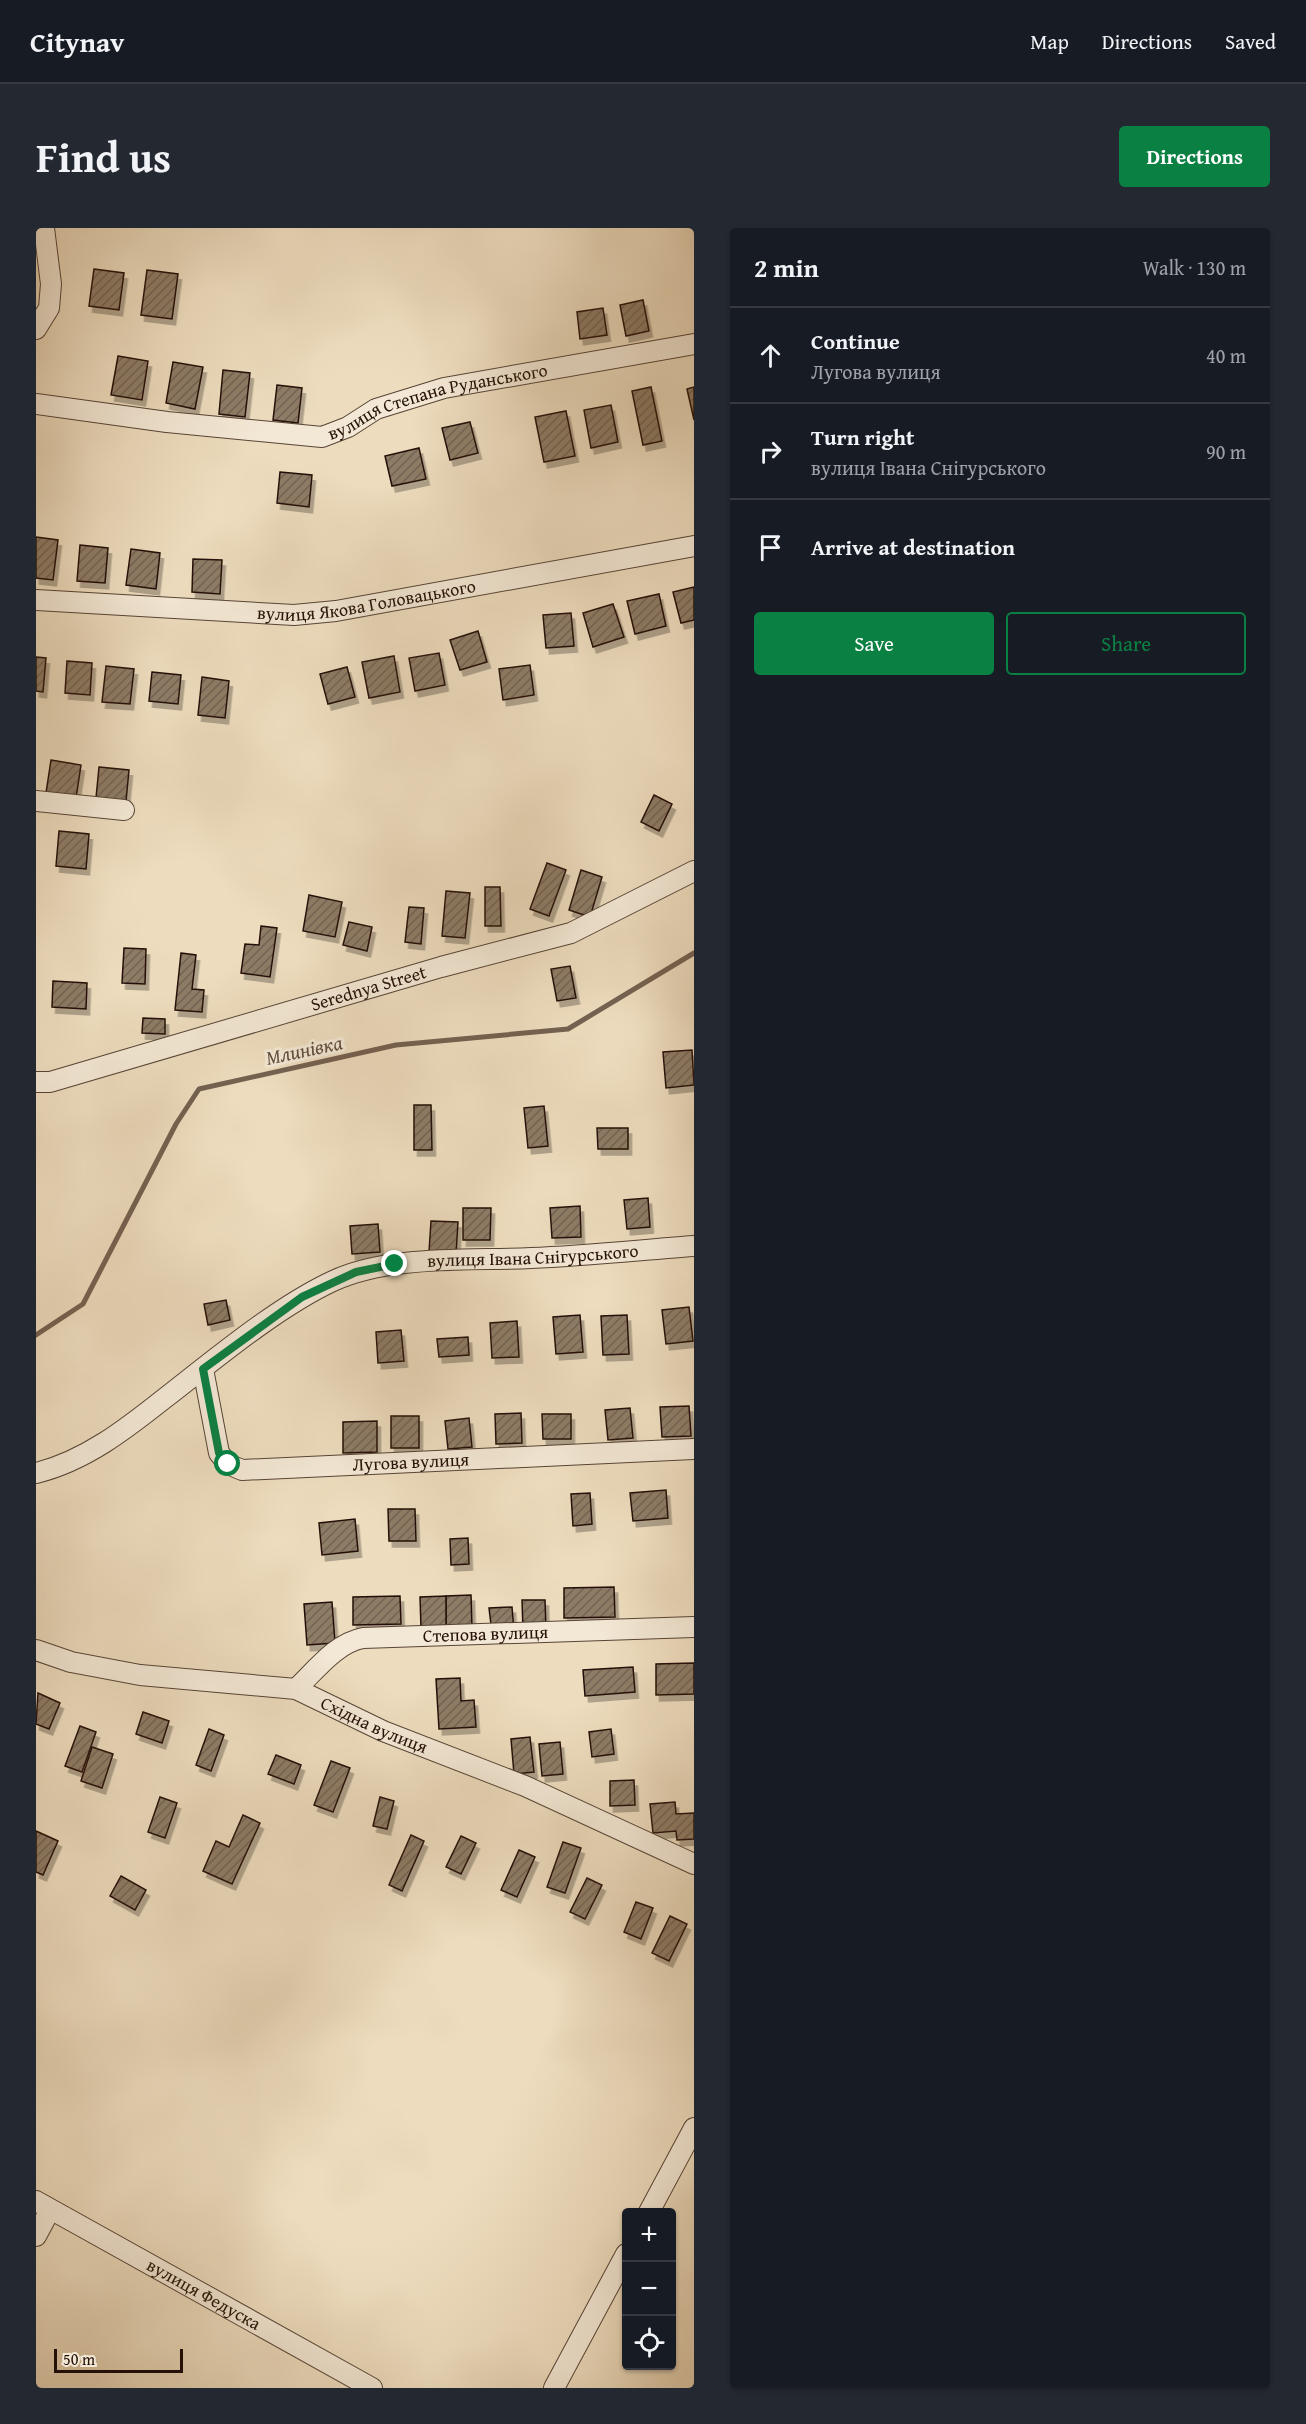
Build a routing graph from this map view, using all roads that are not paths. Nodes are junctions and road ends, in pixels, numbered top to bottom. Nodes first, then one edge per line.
1 (44, 228) edge
2 (36, 329) edge
3 (694, 344) edge
4 (36, 404) edge
5 (694, 546) edge
6 (36, 600) edge
7 (36, 801) edge
8 (124, 810) dead end
9 (694, 871) edge
10 (36, 1082) edge
11 (694, 1246) edge
12 (203, 1369) junction
13 (694, 1449) edge
14 (36, 1473) edge
15 (694, 1627) edge
16 (36, 1650) edge
17 (296, 1689) junction
18 (694, 1864) edge
19 (694, 2128) edge
20 (43, 2205) edge
21 (651, 2208) edge
22 (36, 2236) edge
23 (623, 2262) edge
24 (372, 2388) edge
25 (554, 2388) edge

1 - 2 street
3 - 4 street, вулиця Степана Руданського
5 - 6 street, вулиця Якова Головацького
7 - 8 street
9 - 10 street, Serednya Street
11 - 12 street, вулиця Івана Снігурського
12 - 13 street, Лугова вулиця
12 - 14 street, вулиця Івана Снігурського
15 - 17 street, Степова вулиця
16 - 17 street, Східна вулиця
17 - 18 street, Східна вулиця
19 - 21 street
20 - 22 street
20 - 24 street, вулиця Федуска
23 - 25 street

